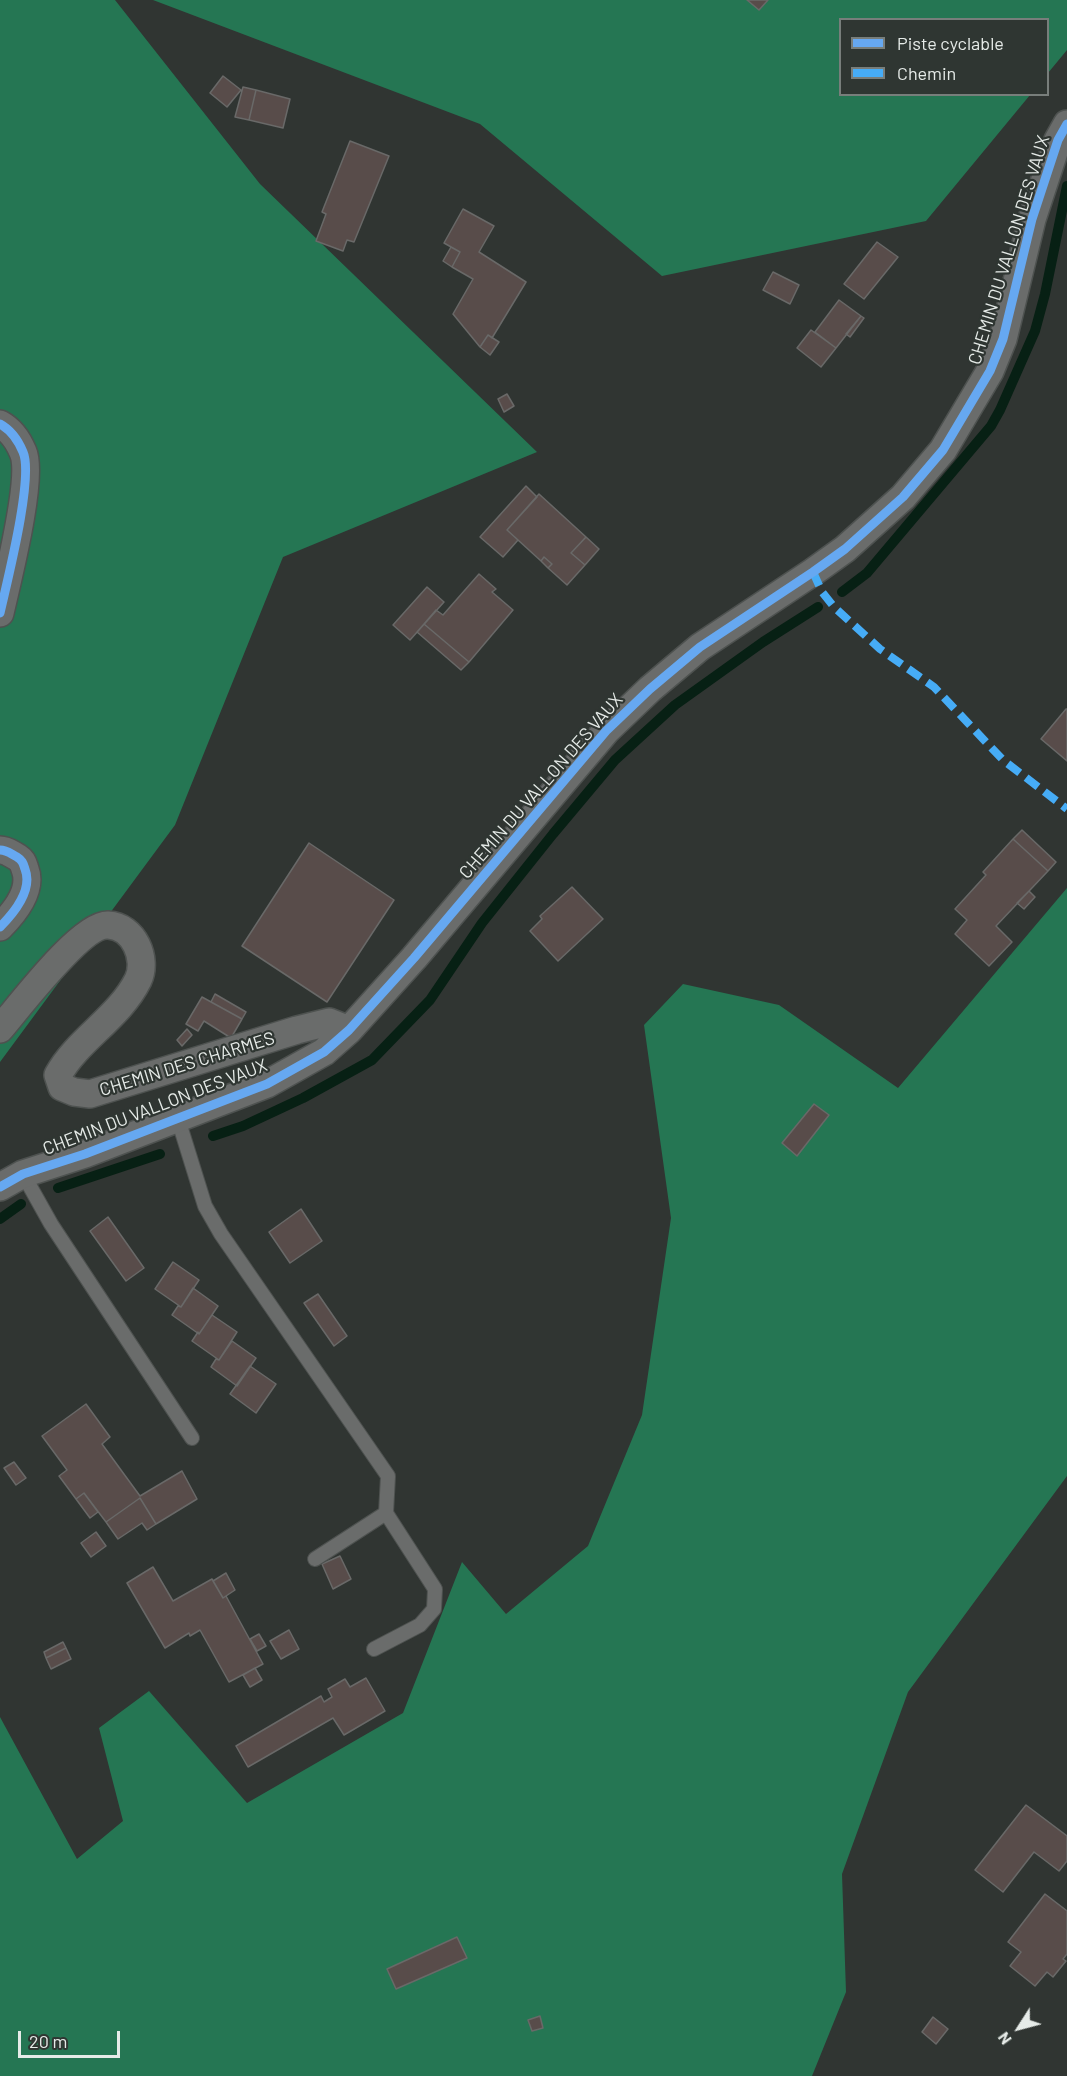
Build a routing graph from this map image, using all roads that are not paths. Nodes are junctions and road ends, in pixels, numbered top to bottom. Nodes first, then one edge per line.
1 (1067, 124) edge
2 (0, 423) edge
3 (0, 613) edge
4 (0, 850) edge
5 (0, 927) edge
6 (0, 1029) edge
7 (349, 1030) junction
8 (178, 1119) junction
9 (11, 1180) edge
10 (192, 1438) dead end
11 (386, 1513) junction
12 (315, 1558) dead end
13 (374, 1649) dead end

1 - 7 street, CHEMIN DU VALLON DES VAUX
2 - 3 street
4 - 5 street
6 - 7 street, CHEMIN DES CHARMES
7 - 8 street, CHEMIN DU VALLON DES VAUX
8 - 9 street, CHEMIN DU VALLON DES VAUX
8 - 11 lane
9 - 10 lane
11 - 12 lane
11 - 13 lane

